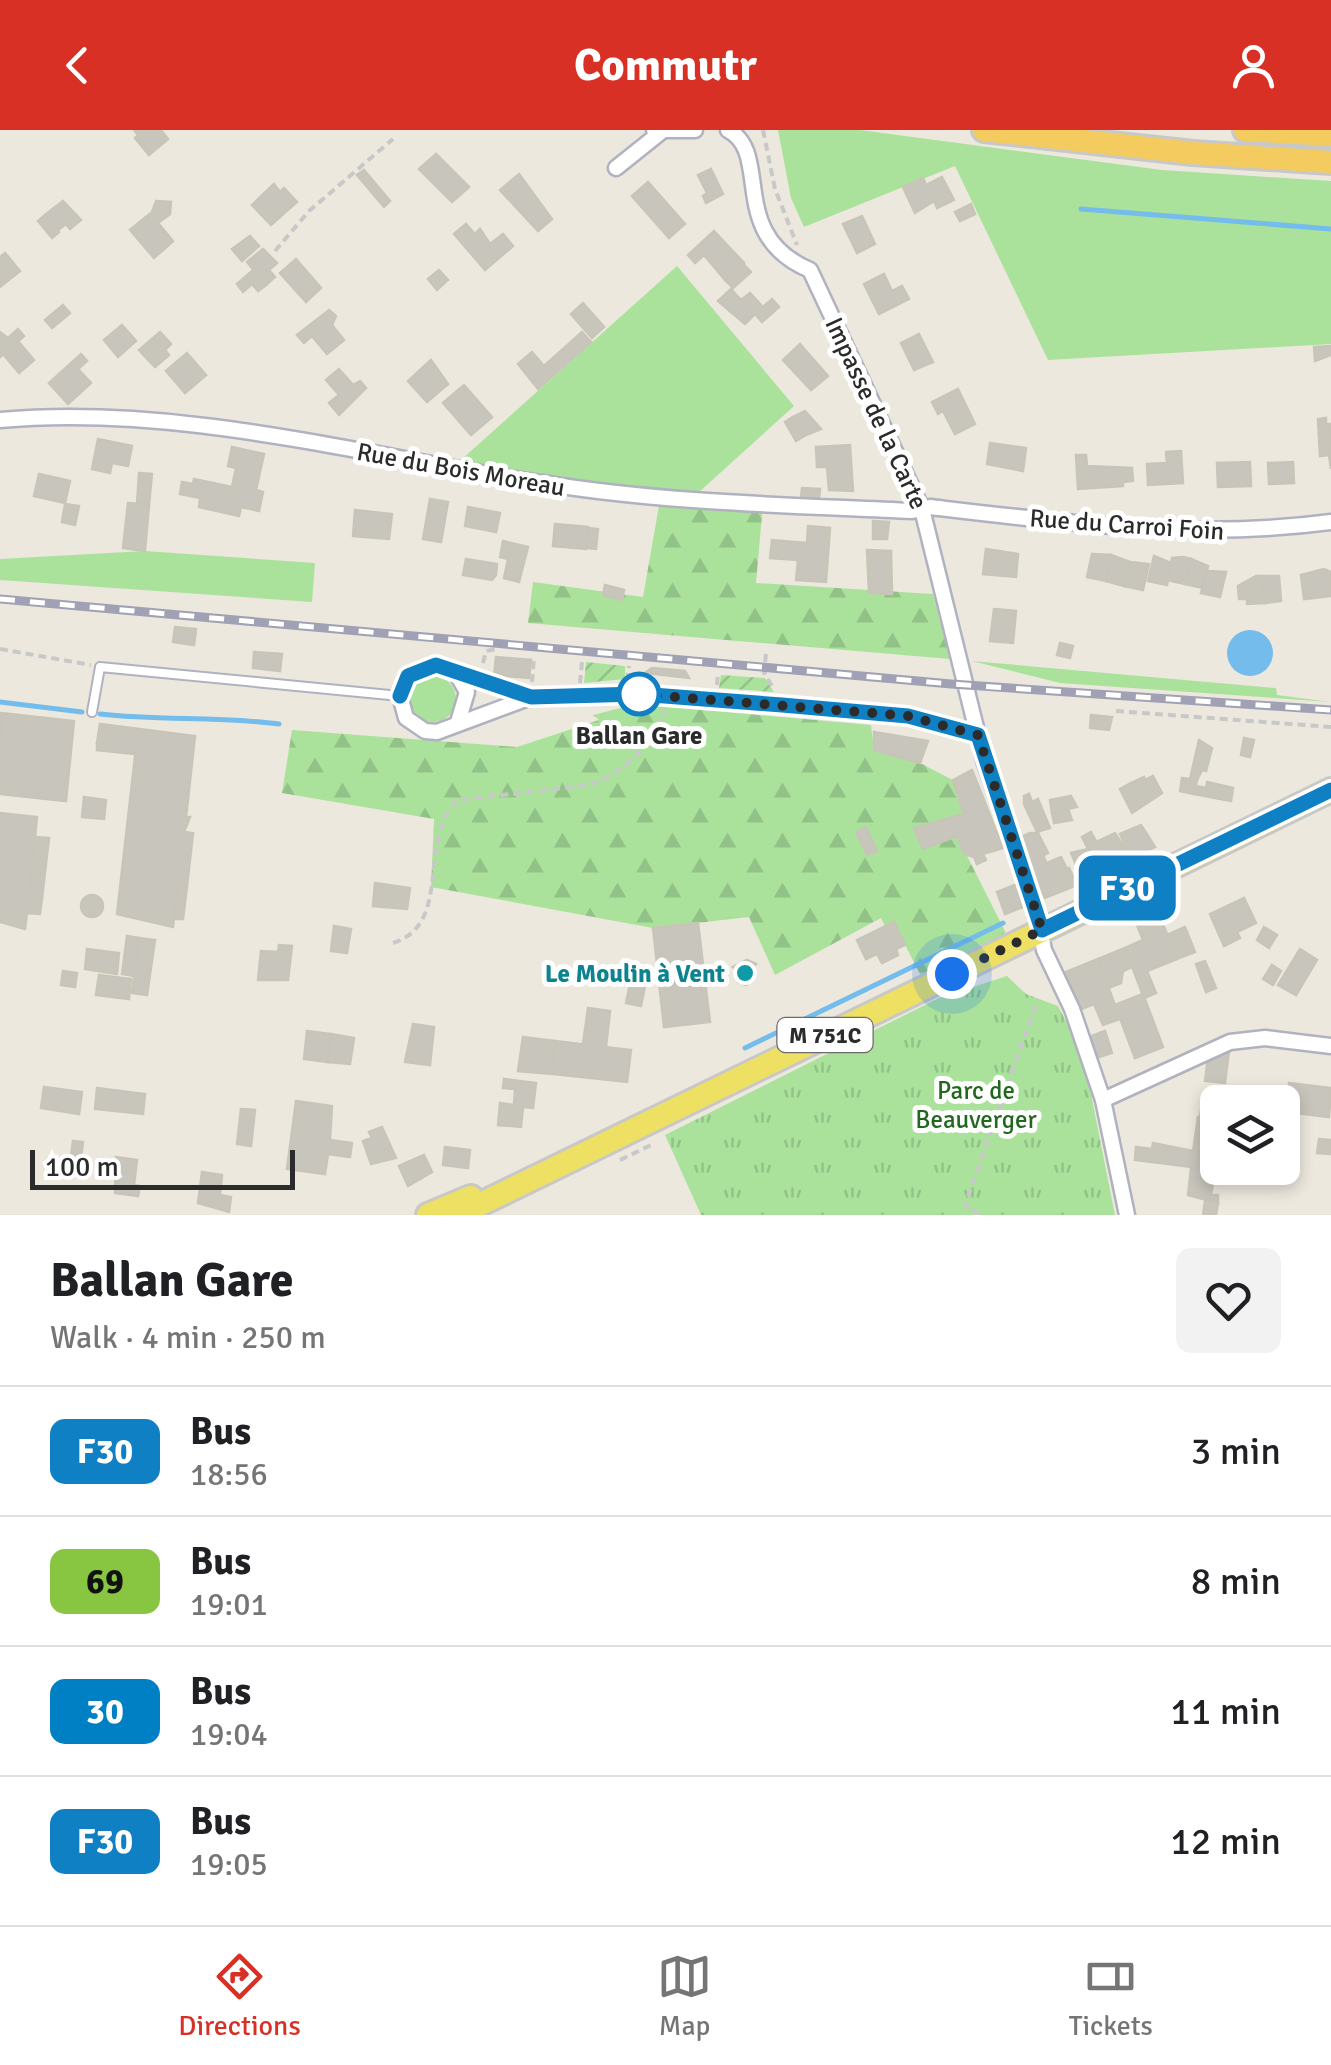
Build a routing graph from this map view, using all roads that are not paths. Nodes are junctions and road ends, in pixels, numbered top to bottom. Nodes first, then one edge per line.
1 (696, 130) edge
2 (728, 130) edge
3 (984, 130) edge
4 (1245, 130) edge
5 (657, 131) edge
6 (1331, 136) edge
7 (1331, 162) edge
8 (616, 168) dead end
9 (0, 420) edge
10 (922, 508) junction
11 (1331, 522) edge
12 (456, 673) junction
13 (400, 696) junction
14 (531, 697) junction
15 (92, 712) dead end
16 (458, 722) junction
17 (978, 735) junction
18 (1331, 790) edge
19 (1042, 930) junction
20 (1331, 1046) edge
21 (1102, 1100) junction
22 (608, 1139) junction
23 (428, 1215) edge
24 (458, 1215) edge
25 (1127, 1215) edge

1 - 5 street
2 - 10 street, Impasse de la Carte
3 - 7 highway
4 - 6 highway
5 - 8 street
9 - 10 street, Rue du Bois Moreau
10 - 11 street, Rue du Carroi Foin
10 - 17 street, Impasse de la Carte
12 - 13 street
12 - 14 street
12 - 16 street
13 - 15 lane
13 - 16 street
14 - 16 street
14 - 17 street
17 - 19 street, Impasse de la Carte
18 - 19 main road, M 751C
19 - 21 street, Impasse de la Carte
19 - 22 main road, M 751C
20 - 21 street
21 - 25 street, Impasse de la Carte
22 - 23 main road, M 751C
22 - 24 main road, M 751C

